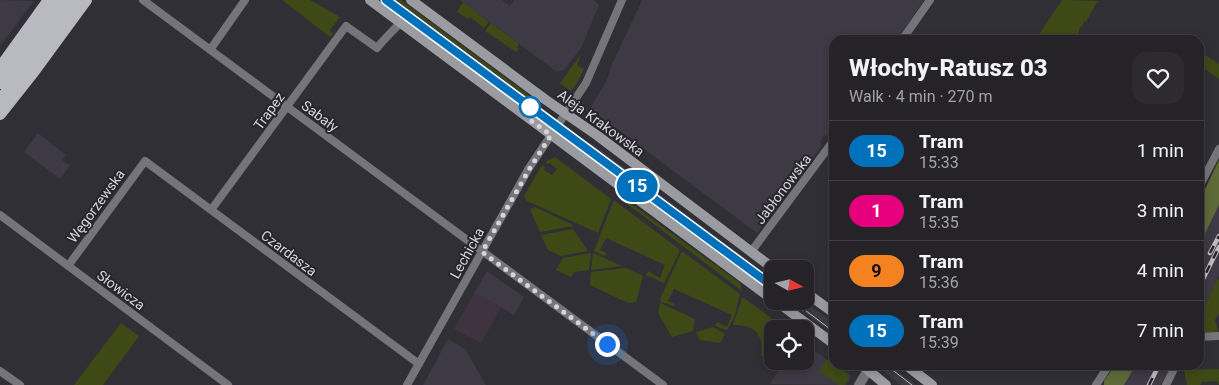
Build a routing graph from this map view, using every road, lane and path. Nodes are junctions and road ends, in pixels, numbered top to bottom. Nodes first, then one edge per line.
1 (49, 0) edge
2 (60, 0) edge
3 (73, 0) edge
4 (86, 0) edge
5 (143, 0) edge
6 (244, 0) edge
7 (370, 0) edge
8 (411, 0) edge
9 (622, 0) edge
10 (930, 0) edge
11 (400, 22) junction
12 (906, 35) edge
13 (210, 50) junction
14 (29, 52) junction
15 (2, 61) edge
16 (0, 83) edge
17 (0, 101) edge
18 (287, 107) junction
19 (0, 114) edge
20 (566, 114) junction
21 (551, 135) junction
22 (829, 147) edge
23 (1219, 149) edge
24 (145, 161) joint
25 (1204, 178) edge
26 (211, 210) junction
27 (0, 215) edge
28 (482, 252) junction
29 (751, 252) junction
30 (764, 262) edge
31 (68, 266) junction
32 (764, 293) edge
33 (814, 299) edge
34 (829, 309) edge
35 (788, 310) edge
36 (1219, 336) edge
37 (1204, 337) edge
38 (829, 340) edge
39 (419, 364) junction
40 (0, 370) edge
41 (866, 370) edge
42 (870, 370) edge
43 (908, 370) edge
44 (912, 370) edge
45 (1106, 370) edge
46 (1174, 370) edge
47 (917, 374) junction
48 (20, 385) edge
49 (228, 385) edge
50 (407, 385) edge
51 (663, 385) edge
52 (859, 385) edge
53 (886, 385) edge
54 (932, 385) edge
55 (1096, 385) edge
56 (1166, 385) edge

1 - 15 main road
2 - 14 main road
3 - 14 main road
4 - 19 main road
5 - 13 street, Sabały
6 - 13 street
7 - 11 main road
8 - 20 main road, Aleja Krakowska
9 - 20 street, Lechicka
10 - 12 street
11 - 18 street, Trapez
11 - 21 main road
13 - 18 street, Sabały
14 - 16 main road
14 - 17 main road
18 - 26 street, Trapez
18 - 28 street, Sabały
20 - 21 street, Lechicka
20 - 29 main road, Aleja Krakowska
21 - 28 street, Lechicka
21 - 32 main road
22 - 29 street, Jabłonowska
23 - 25 street
24 - 26 street, Czardasza
24 - 31 street, Węgorzewska
26 - 39 street, Czardasza
27 - 31 street, Słowicza
28 - 39 street, Lechicka
28 - 51 street, Sabały
29 - 30 main road, Aleja Krakowska
31 - 49 street, Słowicza
33 - 34 main road
35 - 38 main road
36 - 37 street
39 - 50 street, Lechicka
40 - 48 street
41 - 52 street
42 - 53 main road
43 - 47 main road
44 - 47 main road
45 - 55 street
46 - 56 street
47 - 54 main road

